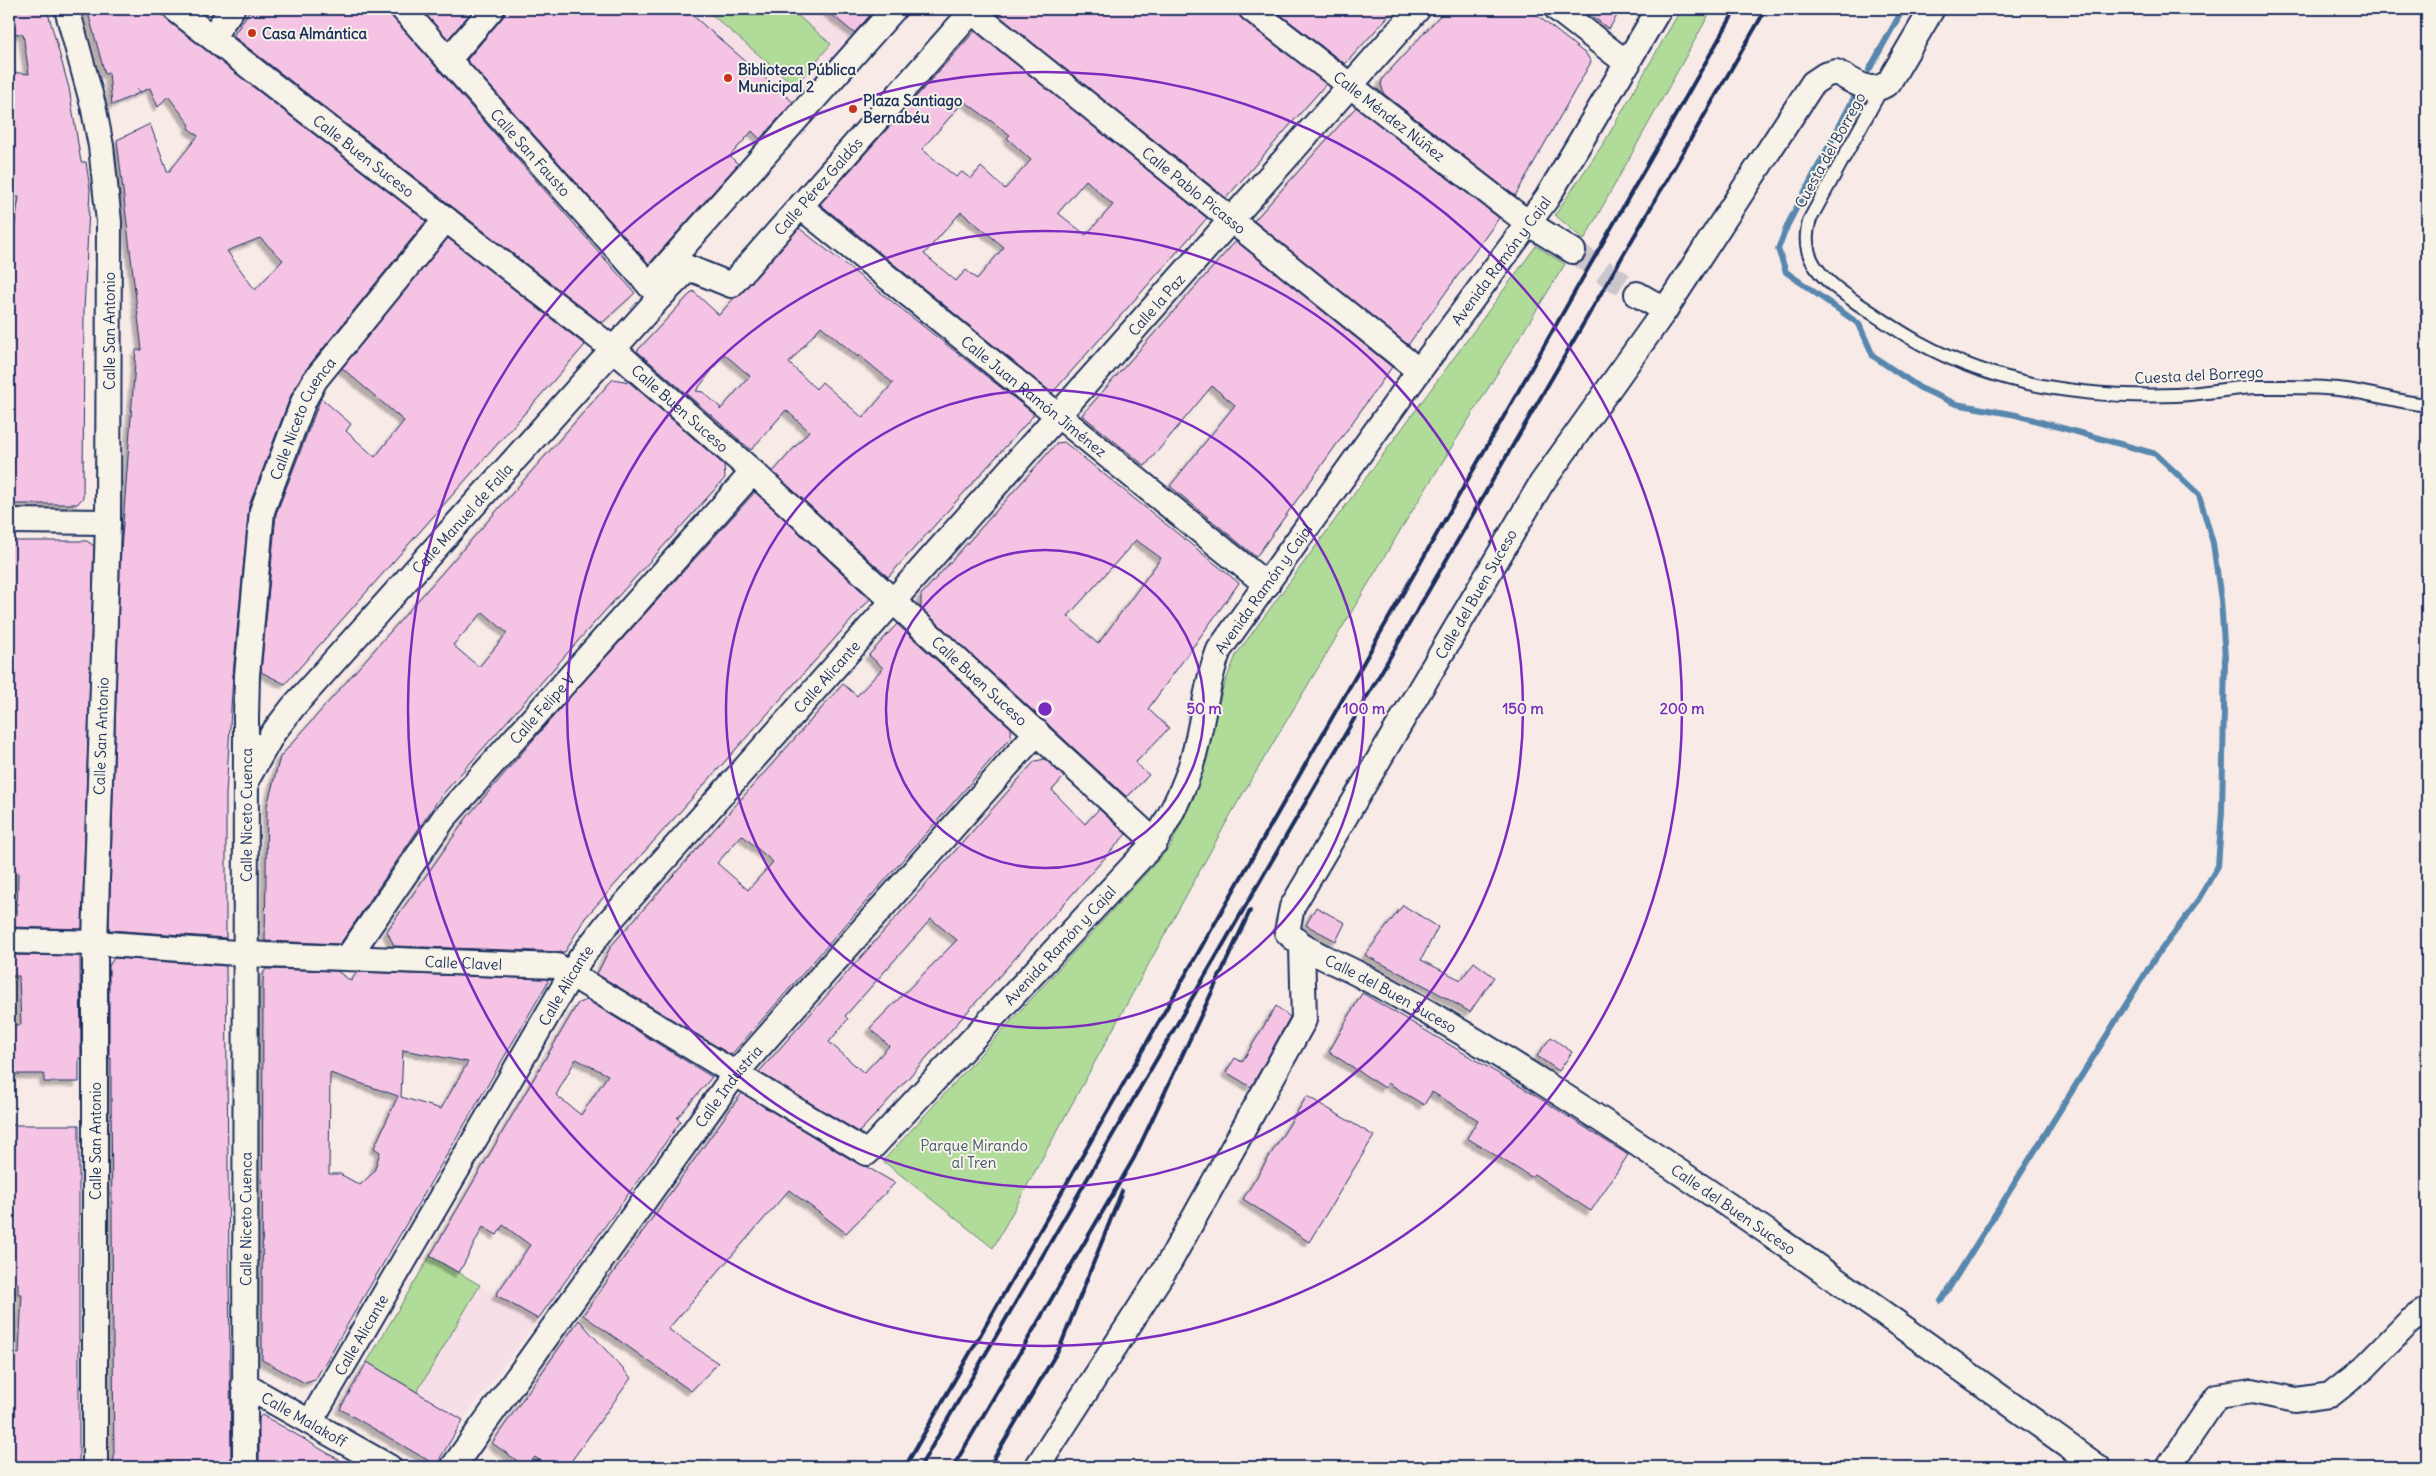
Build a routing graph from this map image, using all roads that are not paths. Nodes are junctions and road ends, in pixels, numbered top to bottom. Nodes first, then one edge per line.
1 (67, 9) edge
2 (175, 9) edge
3 (232, 9) edge
4 (403, 9) edge
5 (492, 9) edge
6 (894, 9) edge
7 (1251, 9) edge
8 (1418, 9) edge
9 (1557, 9) edge
10 (1659, 9) edge
11 (1932, 9) edge
12 (971, 10) edge
13 (212, 37) junction
14 (448, 60) junction
15 (1628, 64) junction
16 (1349, 85) junction
17 (1882, 88) junction
18 (801, 207) junction
19 (446, 219) junction
20 (1232, 219) junction
21 (1528, 223) junction
22 (1573, 251) tunnel mouth
23 (689, 268) joint
24 (654, 291) junction
25 (1637, 294) tunnel mouth
26 (1665, 310) junction
27 (613, 349) junction
28 (1418, 372) junction
29 (2427, 404) edge
30 (1057, 417) junction
31 (753, 472) junction
32 (9, 521) edge
33 (108, 522) junction
34 (1267, 585) junction
35 (893, 600) junction
36 (1037, 732) junction
37 (247, 779) junction
38 (1155, 842) junction
39 (9, 941) edge
40 (95, 943) junction
41 (1302, 947) junction
42 (245, 953) junction
43 (348, 957) junction
44 (572, 974) junction
45 (735, 1074) junction
46 (867, 1153) joint
47 (2427, 1310) edge
48 (244, 1385) junction
49 (310, 1422) junction
50 (95, 1467) edge
51 (245, 1467) edge
52 (389, 1467) edge
53 (453, 1467) edge
54 (1037, 1467) edge
55 (2098, 1467) edge
56 (2169, 1467) edge

1 - 33 street, Calle San Antonio
2 - 13 street, Calle Buen Suceso
3 - 13 street
4 - 14 street, Calle San Fausto
5 - 14 street
6 - 24 street
7 - 16 street, Calle Méndez Núñez
8 - 16 street, Calle la Paz
9 - 15 street
10 - 15 street, Avenida Ramón y Cajal
11 - 17 street
12 - 18 street, Calle Pérez Galdós
12 - 20 street, Calle Pablo Picasso
13 - 19 street, Calle Buen Suceso
14 - 24 street, Calle San Fausto
15 - 21 street, Avenida Ramón y Cajal
16 - 20 street, Calle la Paz
16 - 21 street, Calle Méndez Núñez
17 - 26 street
17 - 29 lane, Cuesta del Borrego
18 - 23 street, Calle Pérez Galdós
18 - 30 street, Calle Juan Ramón Jiménez
19 - 27 street, Calle Buen Suceso
19 - 37 street, Calle Niceto Cuenca
20 - 28 street, Calle Pablo Picasso
20 - 30 street, Calle la Paz
21 - 22 street, Calle Méndez Núñez
21 - 28 street, Avenida Ramón y Cajal
23 - 24 street, Calle Manuel de Falla
24 - 27 street, Calle Manuel de Falla
25 - 26 street
26 - 41 street, Calle del Buen Suceso
27 - 31 street, Calle Buen Suceso
27 - 37 street, Calle Manuel de Falla
28 - 34 street, Avenida Ramón y Cajal
30 - 34 street, Calle Juan Ramón Jiménez
30 - 35 street, Calle la Paz
31 - 35 street, Calle Buen Suceso
31 - 43 street, Calle Felipe V
32 - 33 street
33 - 40 street, Calle San Antonio
34 - 38 street, Avenida Ramón y Cajal
35 - 36 street, Calle Buen Suceso
35 - 44 street, Calle Alicante
36 - 38 street, Calle Buen Suceso
36 - 45 street, Calle Industria
37 - 42 street, Calle Niceto Cuenca
38 - 46 street, Avenida Ramón y Cajal
39 - 40 street, Calle Clavel
40 - 42 street, Calle Clavel
40 - 50 street, Calle San Antonio
41 - 54 street
41 - 55 street, Calle del Buen Suceso
42 - 43 street, Calle Clavel
42 - 48 street, Calle Niceto Cuenca
43 - 44 street, Calle Clavel
44 - 45 street, Calle Clavel
44 - 49 street, Calle Alicante
45 - 46 street, Calle Clavel
45 - 53 street, Calle Industria
47 - 56 street
48 - 49 street, Calle Malakoff
48 - 51 street, Calle Niceto Cuenca
49 - 52 street, Calle Malakoff

